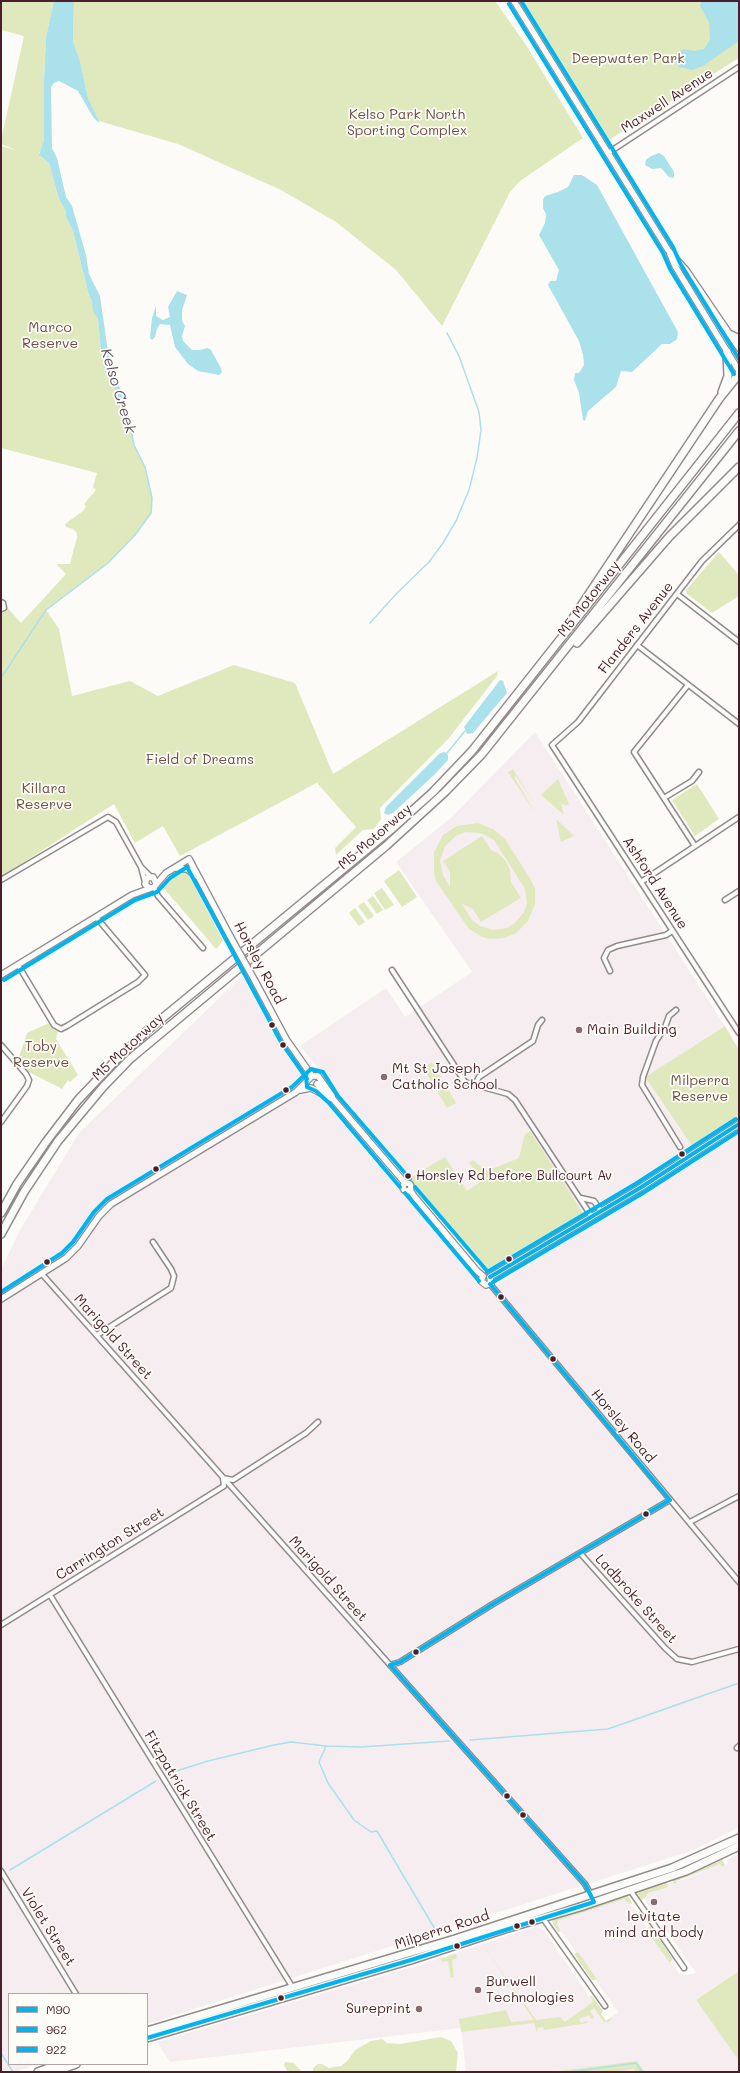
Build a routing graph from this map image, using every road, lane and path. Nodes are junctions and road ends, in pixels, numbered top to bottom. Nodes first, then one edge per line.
1 (514, 1) edge
2 (739, 67) edge
3 (608, 153) junction
4 (668, 250) junction
5 (731, 335) junction
6 (739, 339) edge
7 (739, 348) edge
8 (727, 352) junction
9 (739, 373) edge
10 (719, 399) junction
11 (739, 413) edge
12 (739, 431) edge
13 (739, 467) edge
14 (739, 526) edge
15 (677, 594) junction
16 (1, 602) edge
17 (1, 609) edge
18 (739, 642) edge
19 (637, 645) junction
20 (533, 676) junction
21 (688, 685) junction
22 (518, 711) junction
23 (739, 724) edge
24 (552, 745) joint
25 (699, 772) dead end
26 (664, 798) junction
27 (739, 817) edge
28 (695, 846) junction
29 (140, 867) junction
30 (176, 868) junction
31 (166, 873) junction
32 (9, 877) junction
33 (152, 877) junction
34 (199, 878) junction
35 (1, 880) edge
36 (145, 882) junction
37 (641, 882) junction
38 (1, 884) edge
39 (153, 886) junction
40 (739, 890) edge
41 (132, 895) junction
42 (725, 900) dead end
43 (96, 917) junction
44 (672, 930) junction
45 (203, 948) dead end
46 (18, 965) junction
47 (392, 970) dead end
48 (610, 971) dead end
49 (1, 975) edge
50 (676, 1010) dead end
51 (542, 1020) dead end
52 (739, 1032) edge
53 (1, 1045) edge
54 (311, 1078) junction
55 (317, 1083) junction
56 (474, 1086) junction
57 (307, 1088) junction
58 (296, 1092) junction
59 (331, 1099) junction
60 (1, 1122) edge
61 (739, 1124) edge
62 (680, 1147) dead end
63 (581, 1198) junction
64 (601, 1211) junction
65 (1, 1213) edge
66 (592, 1217) junction
67 (1, 1234) edge
68 (153, 1242) dead end
69 (42, 1274) junction
70 (483, 1276) junction
71 (490, 1277) junction
72 (490, 1284) junction
73 (1, 1299) edge
74 (96, 1335) junction
75 (318, 1422) dead end
76 (224, 1478) junction
77 (739, 1496) edge
78 (670, 1500) junction
79 (690, 1522) junction
80 (580, 1553) junction
81 (739, 1582) edge
82 (50, 1594) junction
83 (1, 1625) edge
84 (739, 1649) edge
85 (390, 1665) junction
86 (739, 1838) edge
87 (739, 1846) edge
88 (1, 1871) edge
89 (630, 1890) junction
90 (591, 1894) junction
91 (594, 1902) junction
92 (540, 1914) junction
93 (684, 1968) dead end
94 (293, 1988) junction
95 (75, 1993) edge
96 (605, 2006) dead end
97 (148, 2031) edge
98 (148, 2038) edge
99 (56, 2065) edge
100 (73, 2065) edge
101 (38, 2072) edge
102 (54, 2072) edge

1 - 3 main road
2 - 3 street, Maxwell Avenue
3 - 4 main road
4 - 5 main road
4 - 8 main road
5 - 6 highway
5 - 7 main road
8 - 9 main road
8 - 10 highway
9 - 10 highway
10 - 20 highway
11 - 20 highway, M5 Motorway
12 - 22 highway, M5 Motorway
13 - 22 highway
14 - 15 street, Flanders Avenue
15 - 18 street
15 - 19 street, Flanders Avenue
16 - 17 street
19 - 21 street
19 - 24 street, Flanders Avenue
20 - 65 highway, M5 Motorway
21 - 23 street
21 - 26 street
22 - 67 highway, M5 Motorway
24 - 37 street, Ashford Avenue
25 - 26 street
26 - 28 street
27 - 28 street
28 - 37 street
29 - 32 street
29 - 33 street
29 - 36 street
30 - 31 main road
30 - 34 main road
30 - 34 main road, Horsley Road
31 - 33 main road
31 - 39 main road
32 - 35 street
32 - 38 street
33 - 36 main road
33 - 39 main road
34 - 54 main road, Horsley Road, bridge
36 - 39 main road
36 - 41 main road
37 - 44 street, Ashford Avenue
39 - 41 main road
39 - 45 street
40 - 42 street
41 - 43 main road
43 - 46 main road
43 - 46 street
44 - 48 street
44 - 52 street, Ashford Avenue
46 - 49 main road
47 - 56 street
50 - 62 street
51 - 56 street
53 - 60 street
54 - 55 main road, Horsley Road
54 - 55 main road
54 - 58 main road
55 - 57 main road
55 - 59 main road
56 - 63 street
57 - 58 main road
57 - 59 main road
58 - 69 main road
59 - 70 main road
61 - 64 main road
63 - 64 street
63 - 66 street
64 - 66 main road
66 - 71 main road
68 - 74 street
69 - 73 main road
69 - 74 street, Marigold Street
70 - 71 main road
70 - 72 main road
71 - 72 main road
72 - 78 street, Horsley Road
74 - 76 street, Marigold Street
75 - 76 street
76 - 82 street, Carrington Street
76 - 85 street, Marigold Street
77 - 79 street
78 - 79 street, Horsley Road
78 - 80 street
79 - 81 street, Horsley Road
80 - 84 street, Ladbroke Street
80 - 85 street
82 - 83 street, Carrington Street
82 - 94 street, Fitzpatrick Street
85 - 90 street, Marigold Street
86 - 90 highway, Milperra Road
87 - 89 highway, Milperra Road
88 - 95 street, Violet Street
89 - 91 highway, Milperra Road
89 - 93 street
90 - 91 street, Marigold Street
90 - 92 highway, Milperra Road
91 - 92 highway, Milperra Road
92 - 94 highway, Milperra Road
92 - 96 street
92 - 98 highway, Milperra Road
94 - 97 highway, Milperra Road
99 - 101 highway
100 - 102 highway

